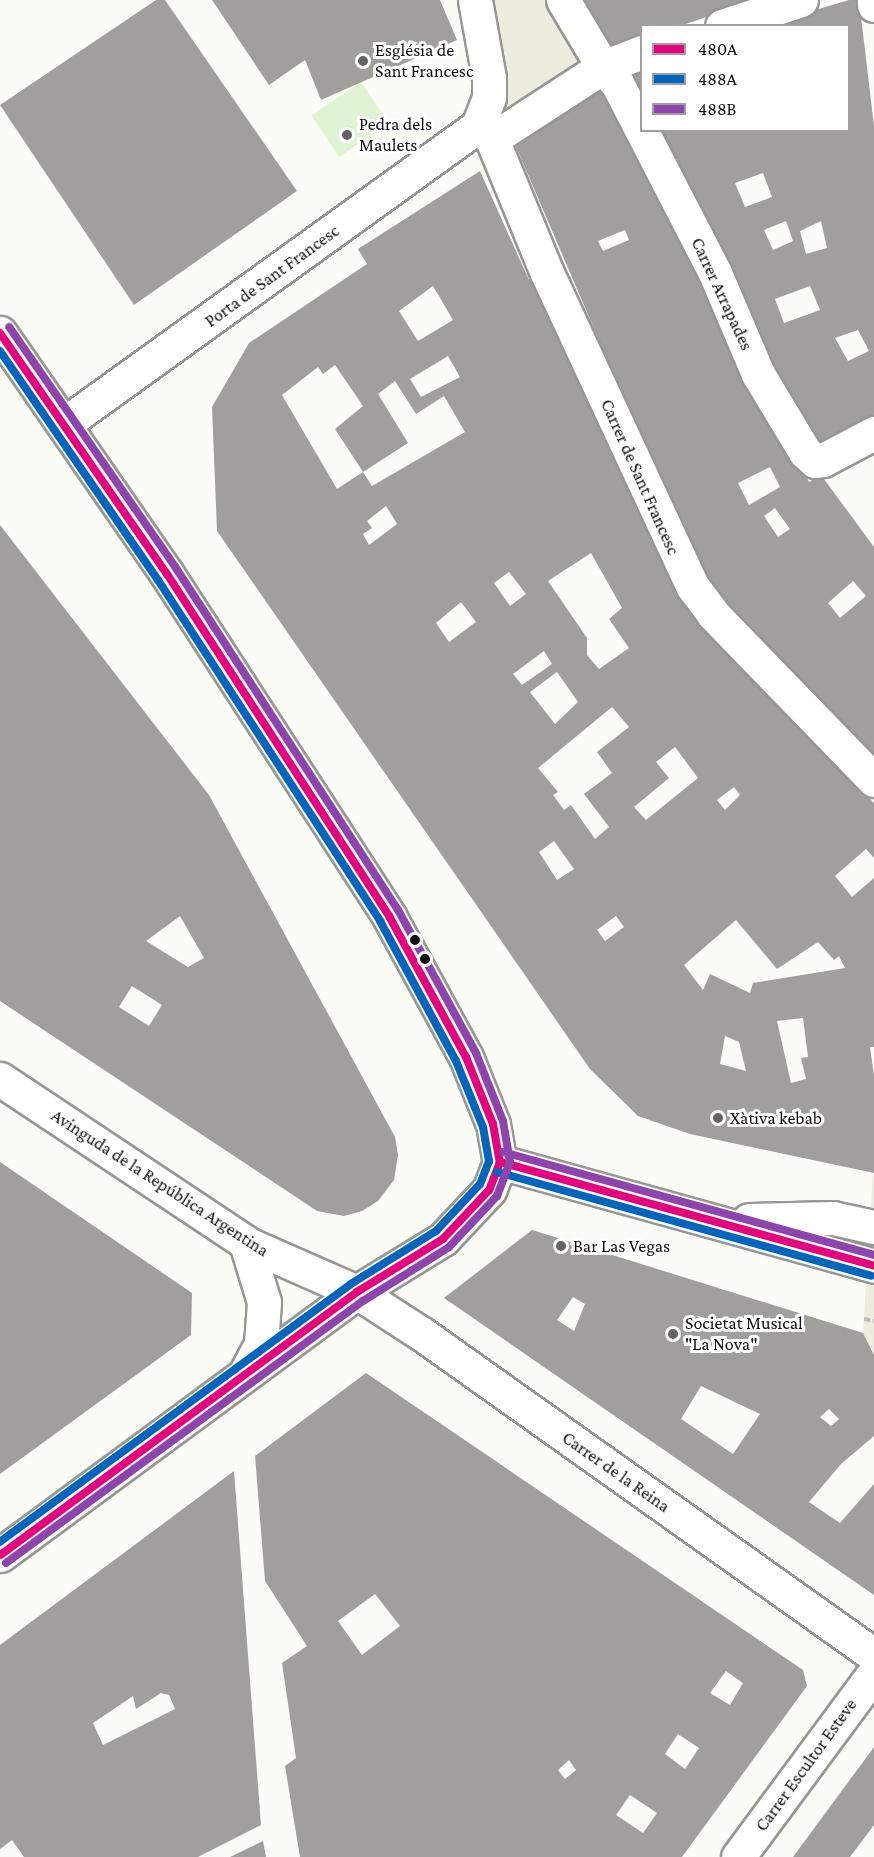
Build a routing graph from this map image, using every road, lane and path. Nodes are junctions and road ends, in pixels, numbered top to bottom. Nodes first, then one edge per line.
1 (475, 0) edge
2 (562, 0) edge
3 (801, 0) edge
4 (874, 0) edge
5 (874, 5) edge
6 (728, 24) edge
7 (640, 53) edge
8 (603, 67) junction
9 (640, 128) edge
10 (485, 132) junction
11 (642, 132) edge
12 (0, 333) edge
13 (64, 424) junction
14 (874, 433) edge
15 (874, 780) edge
16 (0, 1079) edge
17 (500, 1162) junction
18 (717, 1221) junction
19 (874, 1227) edge
20 (246, 1243) junction
21 (871, 1265) edge
22 (357, 1292) junction
23 (864, 1319) dead end
24 (874, 1321) edge
25 (245, 1374) junction
26 (0, 1555) edge
27 (874, 1655) edge
28 (874, 1673) edge
29 (738, 1857) edge

1 - 10 street
2 - 8 street
3 - 6 street
4 - 5 street
7 - 8 street, Porta de Sant Francesc
8 - 9 street, Carrer Arrapades
8 - 10 street, Porta de Sant Francesc
10 - 13 street, Porta de Sant Francesc
10 - 15 street, Carrer de Sant Francesc
11 - 14 street, Carrer Arrapades
12 - 13 street
13 - 17 street
16 - 20 street, Avinguda de la República Argentina
17 - 18 street
17 - 22 street
18 - 19 street
18 - 21 street
20 - 22 street, Avinguda de la República Argentina
20 - 25 street
22 - 25 street
22 - 27 street, Carrer de la Reina
23 - 24 path
25 - 26 street
28 - 29 street, Carrer Escultor Esteve

